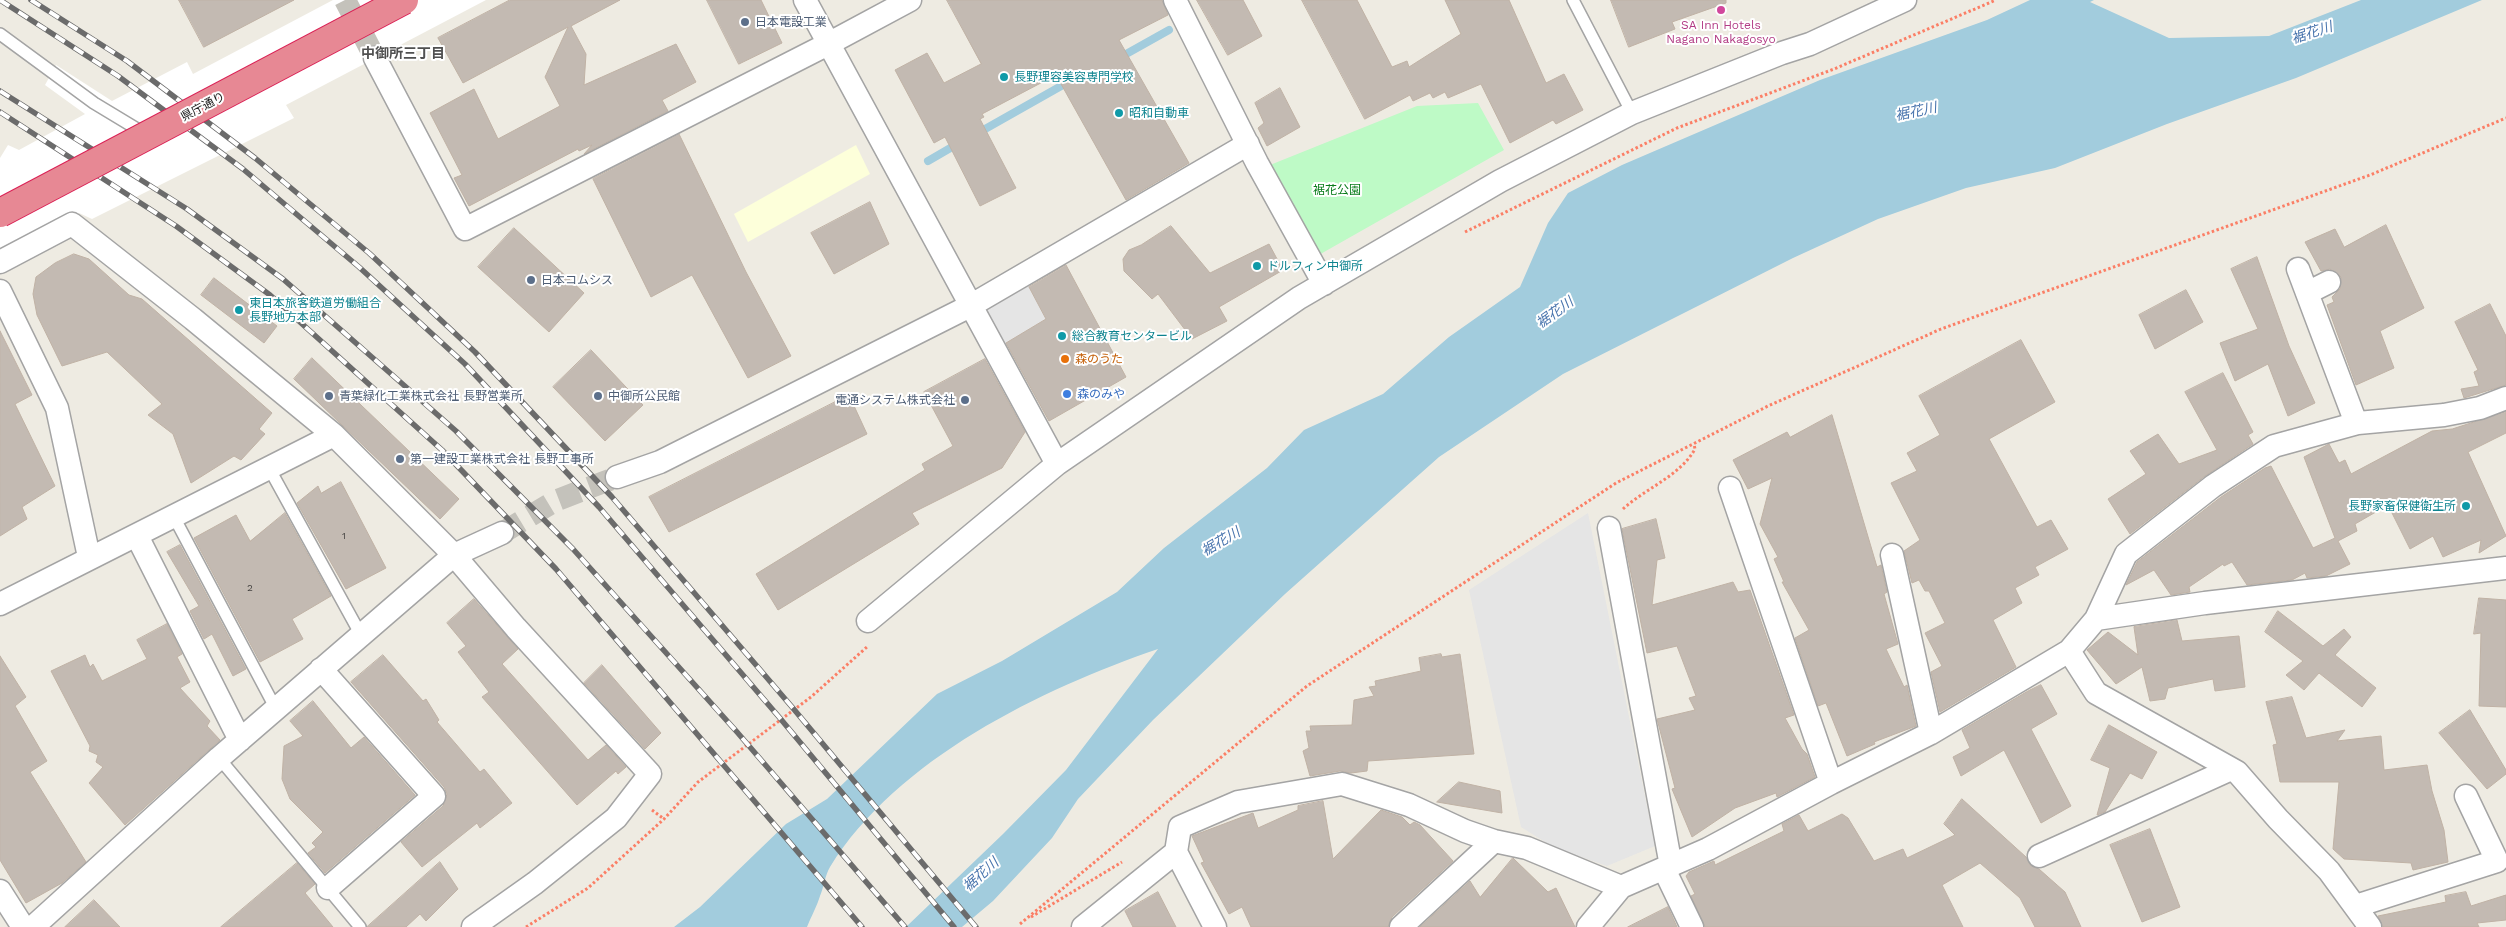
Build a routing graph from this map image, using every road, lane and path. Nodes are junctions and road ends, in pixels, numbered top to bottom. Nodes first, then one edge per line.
1 (404, 0) edge
2 (805, 0) edge
3 (910, 0) edge
4 (1175, 0) edge
5 (1572, 0) edge
6 (1905, 0) edge
7 (1996, 0) edge
8 (0, 34) edge
9 (828, 44) junction
10 (375, 58) tunnel mouth
11 (1632, 113) junction
12 (149, 136) junction
13 (1248, 144) junction
14 (0, 213) edge
15 (1460, 235) dead end
16 (0, 262) edge
17 (2298, 269) dead end
18 (2329, 282) dead end
19 (1324, 284) junction
20 (0, 291) edge
21 (2307, 293) junction
22 (970, 306) junction
23 (2506, 398) edge
24 (2356, 423) junction
25 (334, 435) junction
26 (1694, 444) dead end
27 (1057, 464) junction
28 (269, 468) junction
29 (617, 477) tunnel mouth
30 (1730, 488) dead end
31 (174, 517) junction
32 (1609, 528) joint
33 (502, 533) tunnel mouth
34 (137, 536) junction
35 (454, 555) junction
36 (1892, 555) dead end
37 (89, 557) junction
38 (2506, 568) edge
39 (0, 604) edge
40 (2096, 619) junction
41 (868, 621) dead end
42 (361, 635) junction
43 (869, 645) dead end
44 (2069, 651) junction
45 (322, 669) junction
46 (276, 709) junction
47 (1931, 733) junction
48 (240, 740) junction
49 (219, 758) junction
50 (2231, 769) junction
51 (1831, 783) junction
52 (2466, 796) dead end
53 (1494, 841) junction
54 (1176, 852) junction
55 (2039, 856) dead end
56 (1128, 859) dead end
57 (1667, 868) junction
58 (1621, 887) junction
59 (328, 888) junction
60 (0, 891) edge
61 (2356, 906) junction
62 (1020, 924) dead end
63 (23, 927) edge
64 (33, 927) edge
65 (360, 927) edge
66 (473, 927) edge
67 (526, 927) edge
68 (1084, 927) edge
69 (1215, 927) edge
70 (1400, 927) edge
71 (1588, 927) edge
72 (1692, 927) edge
73 (2370, 927) edge

1 - 12 highway, 県庁通り, bridge
2 - 9 street
3 - 9 street
4 - 13 street
5 - 11 lane
6 - 11 street
7 - 15 path
8 - 12 lane
9 - 10 street
9 - 22 street
11 - 19 street
12 - 14 highway, 県庁通り, bridge
13 - 19 street
13 - 22 street
16 - 25 street
17 - 21 street
18 - 21 street
19 - 27 street
20 - 37 street
21 - 24 street
22 - 27 street
22 - 29 street
23 - 24 street
24 - 40 street
25 - 28 street
25 - 35 street
26 - 32 path
27 - 41 street
28 - 31 street
28 - 42 lane
30 - 51 street
31 - 34 street
31 - 46 lane
32 - 57 street
33 - 35 street
34 - 37 street
34 - 48 street
35 - 42 street
35 - 66 street
36 - 47 street
37 - 39 street
38 - 40 street
40 - 44 street
42 - 45 street
43 - 67 path
44 - 47 street
44 - 50 street
45 - 46 street
45 - 59 street
46 - 48 street
47 - 51 street
48 - 49 street
49 - 59 lane
49 - 64 street
50 - 55 street
50 - 61 street
51 - 57 street
52 - 61 street
53 - 54 street
53 - 58 street
53 - 70 street
54 - 68 street
54 - 69 street
56 - 62 path
57 - 58 street
57 - 72 street
58 - 71 street
59 - 65 lane
60 - 63 street
61 - 73 street

